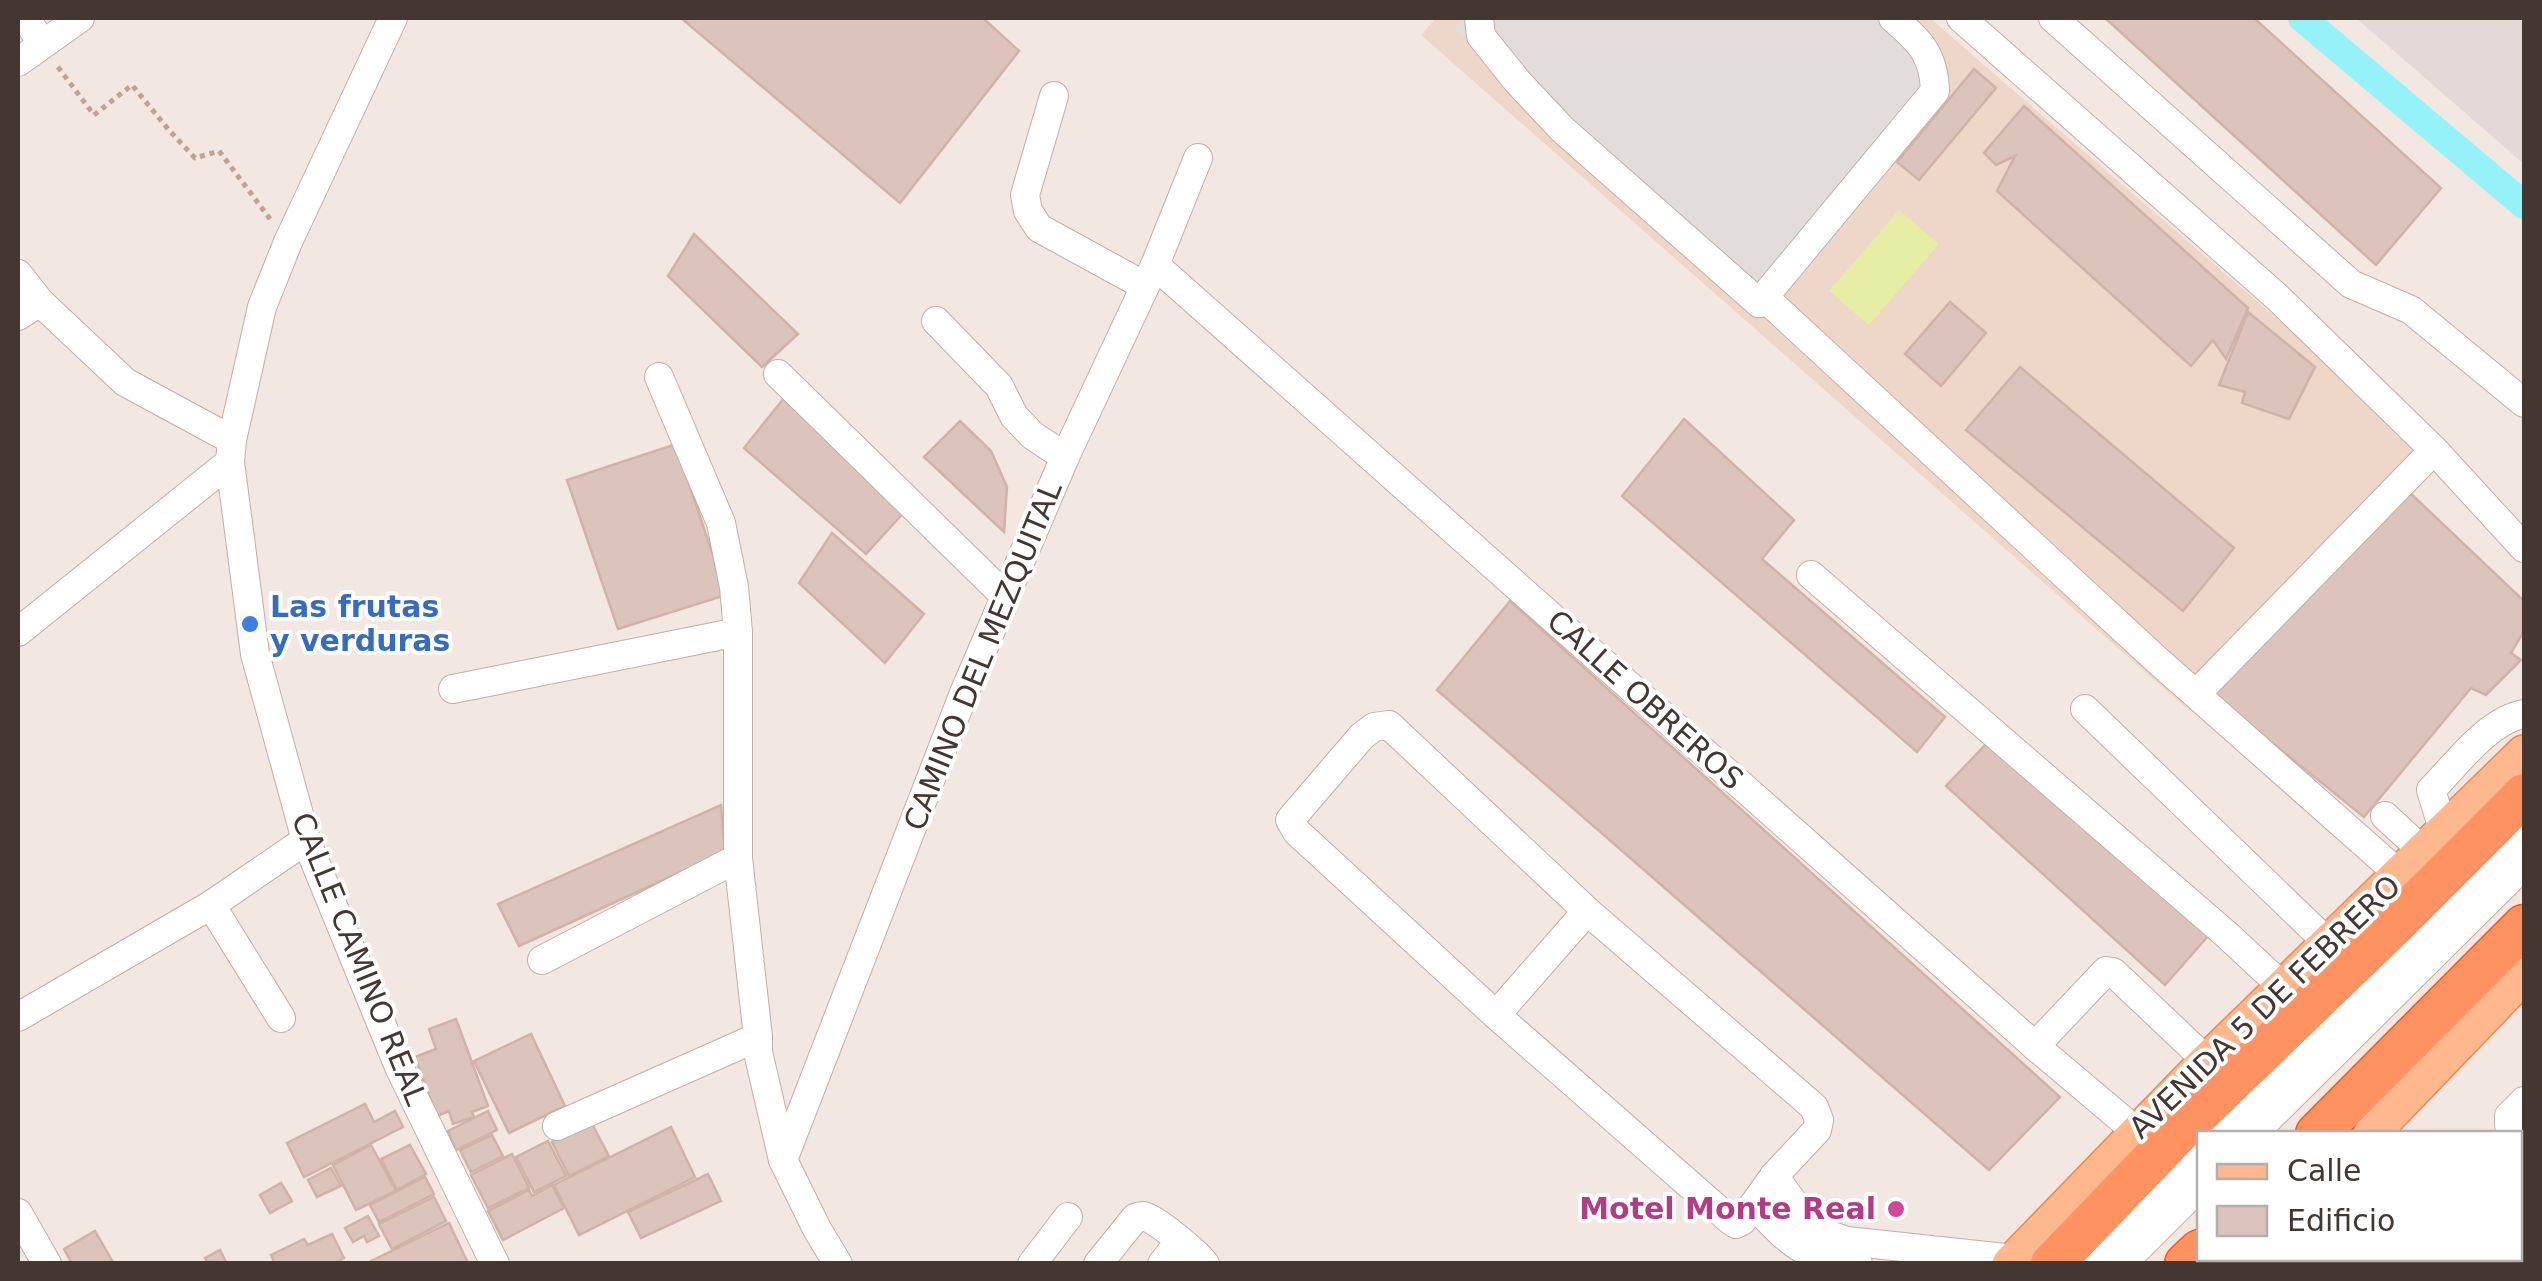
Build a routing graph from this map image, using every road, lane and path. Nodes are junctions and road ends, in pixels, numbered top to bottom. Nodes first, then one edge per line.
1 (26, 18) edge
2 (80, 18) edge
3 (393, 18) edge
4 (1480, 18) edge
5 (1893, 18) edge
6 (1961, 18) edge
7 (2054, 18) edge
8 (42, 44) junction
9 (18, 62) edge
10 (1054, 96) dead end
11 (1198, 158) dead end
12 (260, 206) dead end
13 (18, 274) edge
14 (1150, 276) junction
15 (1759, 303) junction
16 (29, 309) edge
17 (936, 321) dead end
18 (778, 374) dead end
19 (659, 377) dead end
20 (2524, 402) edge
21 (2434, 450) junction
22 (231, 451) junction
23 (1064, 457) junction
24 (2524, 548) edge
25 (1812, 574) dead end
26 (1005, 596) junction
27 (18, 632) edge
28 (738, 632) junction
29 (452, 689) dead end
30 (2196, 694) junction
31 (2085, 709) dead end
32 (2524, 714) edge
33 (2524, 754) edge
34 (2432, 790) junction
35 (2524, 795) edge
36 (2524, 836) edge
37 (306, 840) junction
38 (2410, 841) junction
39 (738, 858) junction
40 (2524, 865) edge
41 (211, 905) junction
42 (1587, 911) junction
43 (2524, 926) edge
44 (2329, 944) junction
45 (542, 960) dead end
46 (2524, 975) edge
47 (2284, 988) junction
48 (1496, 1015) junction
49 (18, 1016) edge
50 (281, 1018) dead end
51 (758, 1037) junction
52 (2035, 1046) junction
53 (2207, 1061) junction
54 (2524, 1102) edge
55 (557, 1126) dead end
56 (2226, 1131) edge
57 (2256, 1131) edge
58 (2321, 1131) edge
59 (2374, 1131) edge
60 (2512, 1131) edge
61 (2137, 1132) junction
62 (783, 1160) junction
63 (2197, 1160) edge
64 (1774, 1176) junction
65 (2197, 1189) edge
66 (1754, 1205) junction
67 (18, 1212) edge
68 (1068, 1217) dead end
69 (1180, 1241) junction
70 (2025, 1262) edge
71 (47, 1264) edge
72 (495, 1264) edge
73 (838, 1264) edge
74 (1032, 1264) edge
75 (1098, 1264) edge
76 (1162, 1264) edge
77 (1205, 1264) edge
78 (1858, 1264) edge
79 (2095, 1264) edge
80 (2122, 1264) edge

1 - 8 street
2 - 8 street
3 - 22 street, CALLE CAMINO REAL
4 - 15 street
5 - 15 street
6 - 21 street
7 - 20 street
8 - 9 street
8 - 12 path
10 - 14 street, CALLE OBREROS
11 - 14 street, CAMINO DEL MEZQUITAL
13 - 16 street
14 - 23 street, CAMINO DEL MEZQUITAL
14 - 52 street, CALLE OBREROS
15 - 30 street
16 - 22 street
17 - 23 street
18 - 26 street
19 - 28 street
21 - 24 street
21 - 30 street
22 - 27 street
22 - 37 street, CALLE CAMINO REAL
23 - 26 street, CAMINO DEL MEZQUITAL
25 - 47 street
26 - 62 street, CAMINO DEL MEZQUITAL
28 - 29 street
28 - 39 street
30 - 38 street
31 - 44 street
32 - 34 street
33 - 38 main road, AVENIDA 5 DE FEBRERO
34 - 38 street
34 - 38 street
35 - 70 highway, AVENIDA 5 DE FEBRERO
36 - 56 street
37 - 41 street
37 - 72 street, CALLE CAMINO REAL
38 - 44 main road, AVENIDA 5 DE FEBRERO
39 - 45 street
39 - 51 street
40 - 57 street
41 - 49 street
41 - 50 street
42 - 48 street
42 - 48 street
42 - 64 street
43 - 58 highway
44 - 47 main road, AVENIDA 5 DE FEBRERO
46 - 59 main road
47 - 53 main road, AVENIDA 5 DE FEBRERO
48 - 66 street
51 - 55 street
51 - 62 street
52 - 53 street
52 - 61 street, CALLE OBREROS
53 - 61 main road, AVENIDA 5 DE FEBRERO
54 - 60 street
61 - 70 main road, AVENIDA 5 DE FEBRERO
62 - 73 street
63 - 79 street
64 - 66 street
64 - 70 street
65 - 80 street
66 - 78 street
67 - 71 street
68 - 74 street
69 - 75 street
69 - 76 street
69 - 77 street

